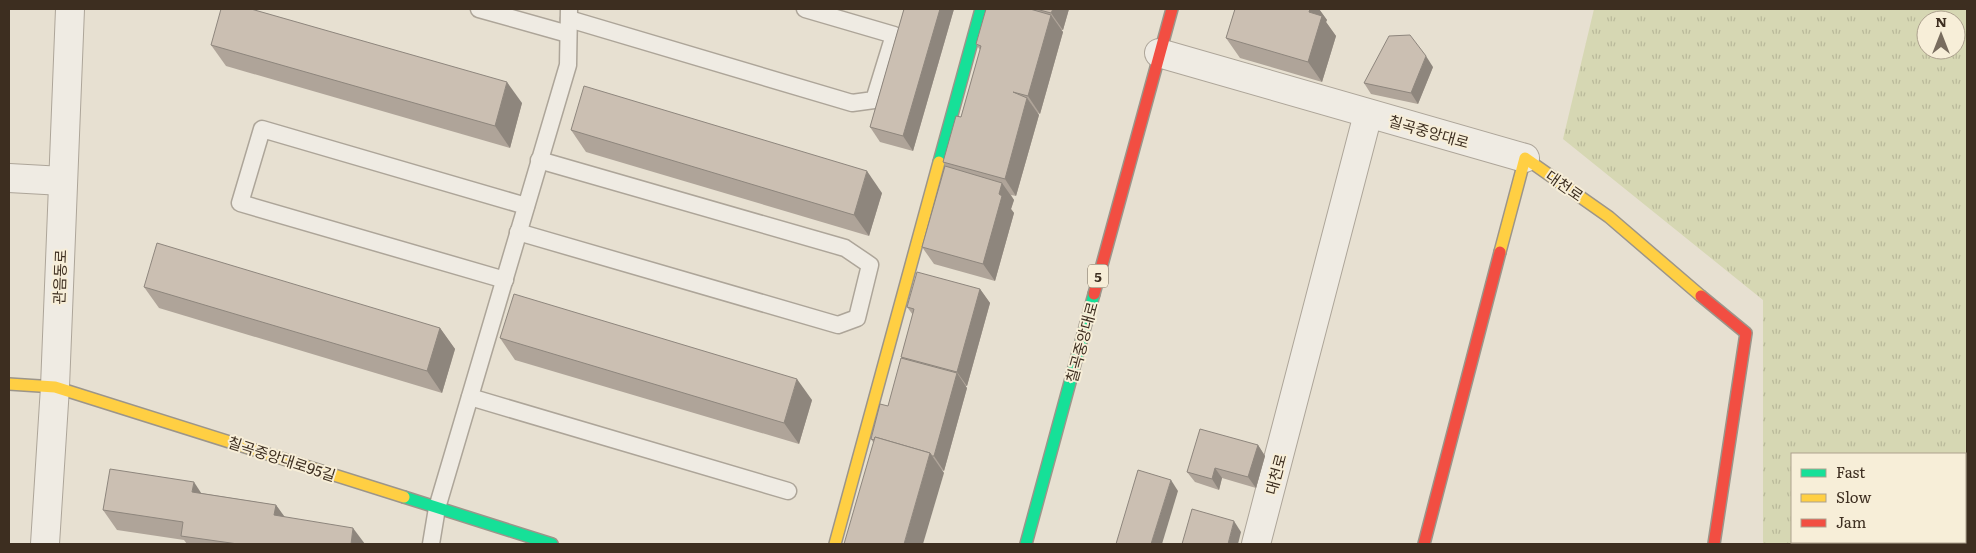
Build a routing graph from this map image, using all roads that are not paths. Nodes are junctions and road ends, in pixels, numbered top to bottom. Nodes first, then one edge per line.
1 (70, 9) edge
2 (479, 9) edge
3 (805, 9) edge
4 (981, 9) edge
5 (1172, 9) edge
6 (568, 21) edge
7 (1159, 53) junction
8 (1368, 114) junction
9 (1525, 158) junction
10 (540, 160) junction
11 (9, 178) edge
12 (63, 181) junction
13 (526, 206) junction
14 (518, 232) junction
15 (505, 280) junction
16 (9, 384) edge
17 (55, 387) junction
18 (470, 398) junction
19 (788, 491) dead end
20 (438, 508) junction
21 (45, 544) edge
22 (431, 544) edge
23 (552, 544) edge
24 (836, 544) edge
25 (1026, 544) edge
26 (1256, 544) edge
27 (1424, 544) edge
28 (1714, 544) edge

1 - 12 street, 관음동로
2 - 6 lane
3 - 6 lane
4 - 24 street
5 - 7 street, 칠곡중앙대로 / 5
6 - 10 lane
7 - 8 street, 칠곡중앙대로
7 - 25 street, 칠곡중앙대로 / 5
8 - 9 street, 칠곡중앙대로
8 - 26 street, 대천로
9 - 27 street
9 - 28 street, 대천로
10 - 13 lane
10 - 14 lane
11 - 12 street
12 - 17 street, 관음동로
13 - 14 lane
13 - 15 lane
14 - 15 lane
15 - 18 lane
16 - 17 street, 칠곡중앙대로95길
17 - 20 street, 칠곡중앙대로95길
17 - 21 street, 관음동로
18 - 19 lane
18 - 20 lane
20 - 22 lane
20 - 23 street, 칠곡중앙대로95길

